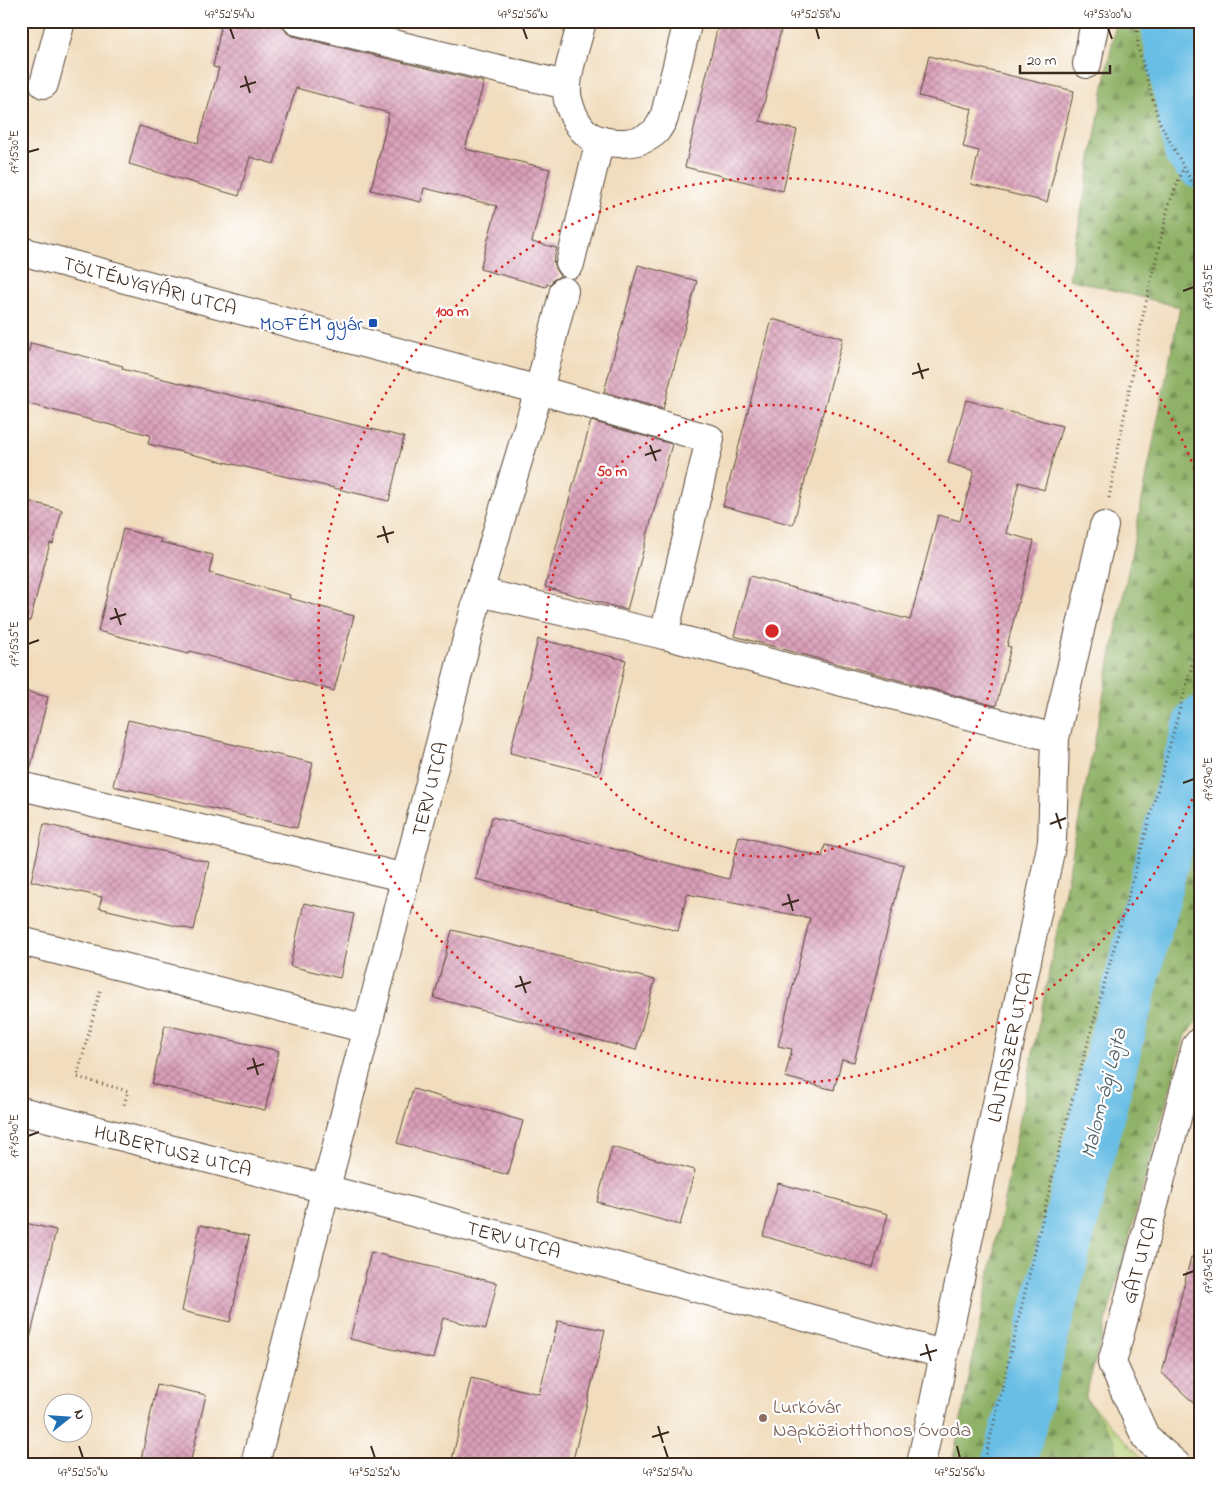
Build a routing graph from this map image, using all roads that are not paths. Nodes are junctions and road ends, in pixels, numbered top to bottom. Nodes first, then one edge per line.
1 (61, 21) edge
2 (297, 21) edge
3 (582, 21) edge
4 (688, 21) edge
5 (1095, 21) edge
6 (1087, 64) dead end
7 (44, 84) dead end
8 (566, 85) junction
9 (600, 140) junction
10 (21, 251) edge
11 (570, 264) dead end
12 (564, 291) dead end
13 (539, 390) junction
14 (1104, 526) road end
15 (479, 592) junction
16 (664, 635) junction
17 (1055, 738) junction
18 (21, 786) edge
19 (406, 878) junction
20 (21, 941) edge
21 (367, 1029) junction
22 (1201, 1040) edge
23 (21, 1111) edge
24 (326, 1189) junction
25 (943, 1354) junction
26 (255, 1464) edge
27 (921, 1464) edge
28 (1176, 1464) edge

1 - 7 street
2 - 8 street
3 - 8 street
4 - 9 street
5 - 6 street
8 - 9 street
9 - 11 street
10 - 13 street, TÖLTÉNYGYÁRI UTCA
12 - 13 street, TERV UTCA
13 - 15 street, TERV UTCA
13 - 16 street, TÖLTÉNYGYÁRI UTCA
14 - 17 street, LAJTASZER UTCA
15 - 16 street
15 - 19 street, TERV UTCA
16 - 17 street
17 - 25 street, LAJTASZER UTCA
18 - 19 street
19 - 21 street, TERV UTCA
20 - 21 street
21 - 24 street, TERV UTCA
22 - 28 street, GÁT UTCA
23 - 24 street, HUBERTUSZ UTCA
24 - 25 street, TERV UTCA
24 - 26 street, TERV UTCA
25 - 27 street, LAJTASZER UTCA

